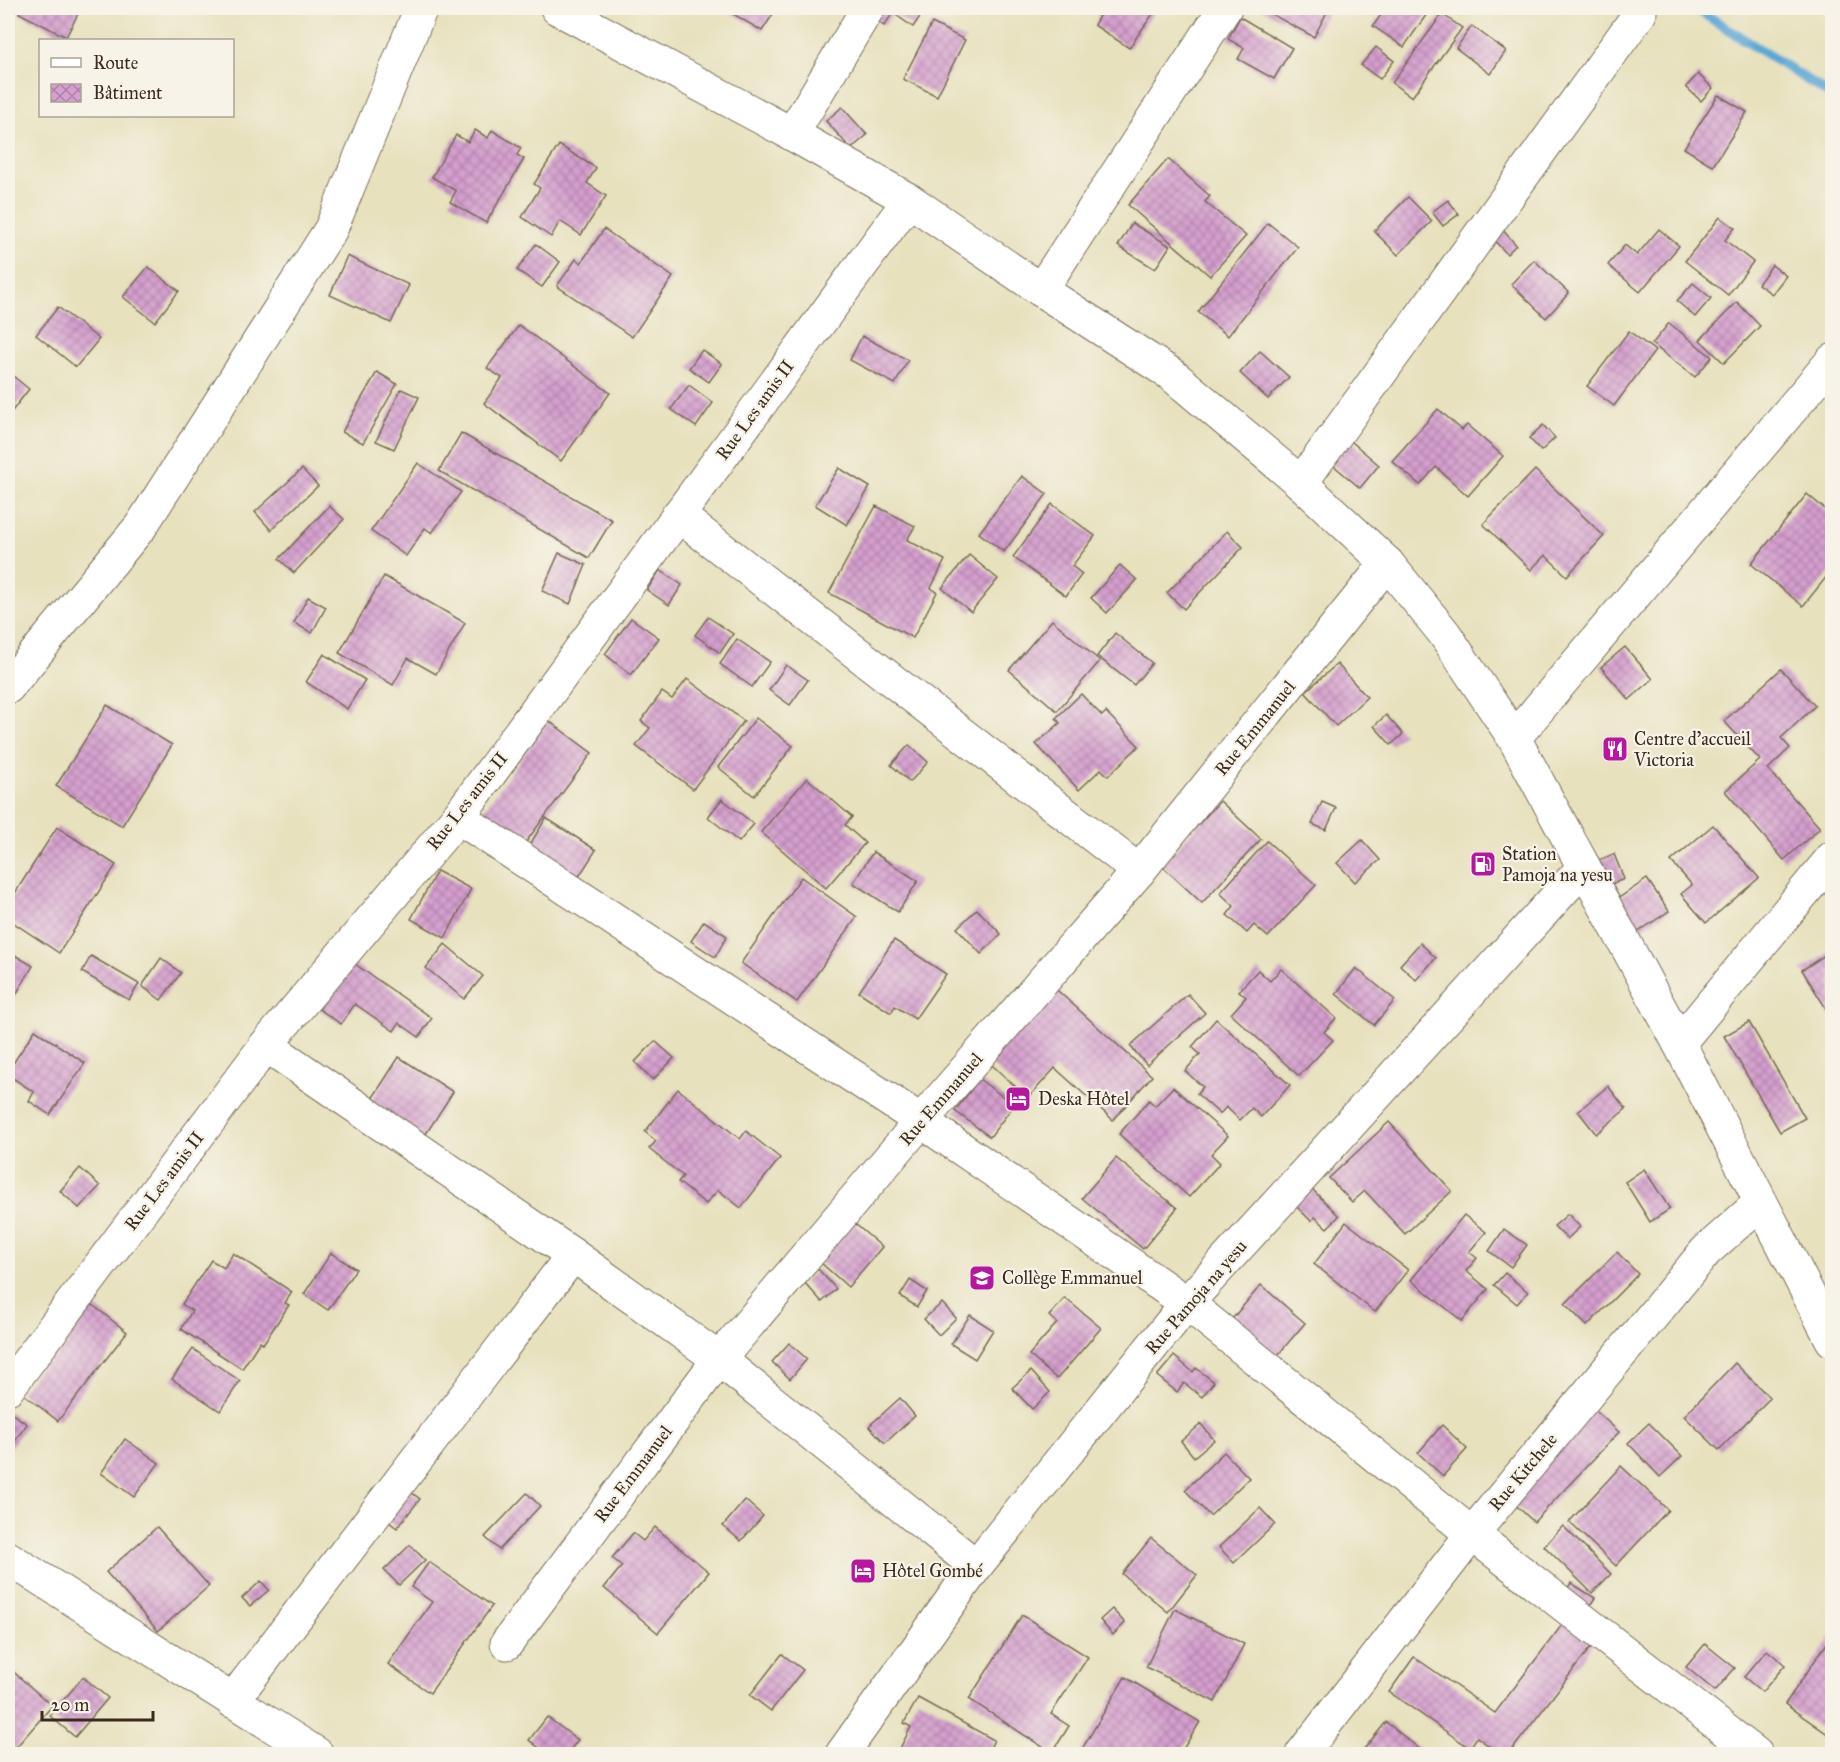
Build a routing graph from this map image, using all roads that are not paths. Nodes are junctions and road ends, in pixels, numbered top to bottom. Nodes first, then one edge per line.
1 (421, 8) edge
2 (557, 8) edge
3 (868, 8) edge
4 (1225, 8) edge
5 (1640, 13) dead end
6 (792, 134) junction
7 (909, 200) junction
8 (1041, 290) junction
9 (1833, 361) edge
10 (1301, 483) junction
11 (678, 515) junction
12 (1387, 563) junction
13 (8, 687) edge
14 (1514, 738) junction
15 (458, 817) junction
16 (1833, 858) edge
17 (1584, 867) junction
18 (1139, 871) junction
19 (1679, 1043) junction
20 (266, 1045) junction
21 (921, 1121) junction
22 (1760, 1203) junction
23 (573, 1255) junction
24 (1187, 1303) junction
25 (1833, 1340) edge
26 (719, 1359) junction
27 (8, 1388) edge
28 (1472, 1534) junction
29 (8, 1558) edge
30 (976, 1566) junction
31 (507, 1643) dead end
32 (232, 1701) junction
33 (317, 1755) edge
34 (842, 1755) edge
35 (1302, 1755) edge
36 (1756, 1755) edge

1 - 13 street
2 - 6 street
3 - 6 street
4 - 8 street
5 - 10 street
6 - 7 street
7 - 8 street
7 - 11 street, Rue Les amis II
8 - 10 street
9 - 14 street
10 - 12 street
11 - 15 street, Rue Les amis II
11 - 18 street
12 - 14 street
12 - 18 street, Rue Emmanuel
14 - 17 street
15 - 20 street, Rue Les amis II
15 - 21 street
16 - 19 street
17 - 19 street
17 - 24 street, Rue Pamoja na yesu
18 - 21 street, Rue Emmanuel
19 - 22 street
20 - 23 street
20 - 27 street, Rue Les amis II
21 - 24 street
21 - 26 street, Rue Emmanuel
22 - 25 street
22 - 28 street, Rue Kitchele
23 - 26 street
23 - 32 street
24 - 28 street
24 - 30 street, Rue Pamoja na yesu
26 - 30 street
26 - 31 street, Rue Emmanuel
28 - 35 street, Rue Kitchele
28 - 36 street
29 - 32 street
30 - 34 street, Rue Pamoja na yesu
32 - 33 street

